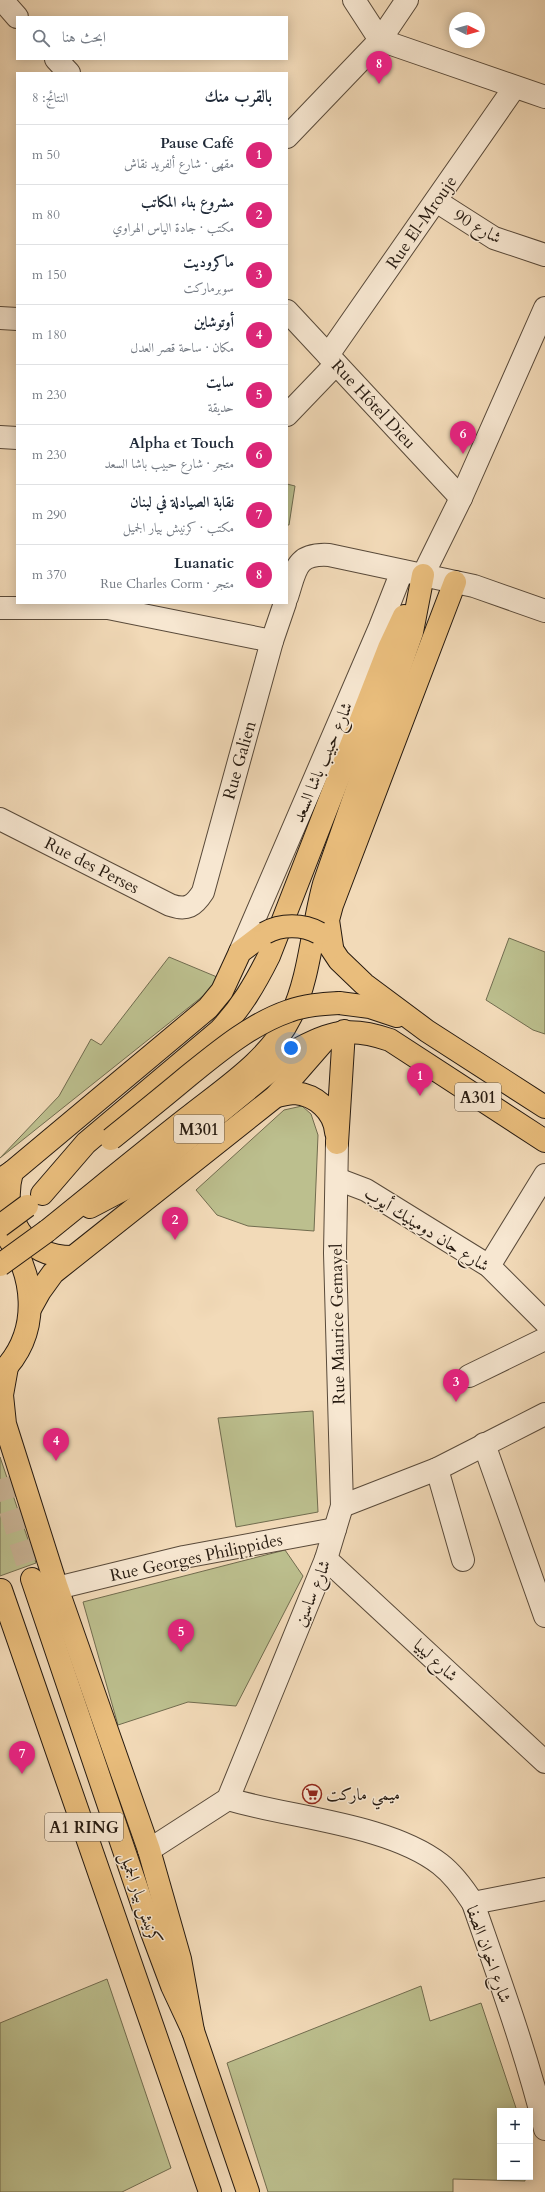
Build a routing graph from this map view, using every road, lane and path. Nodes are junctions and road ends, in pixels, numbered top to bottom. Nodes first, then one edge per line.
1 (2, 0) edge
2 (354, 0) edge
3 (407, 0) edge
4 (16, 16) edge
5 (380, 40) junction
6 (57, 60) edge
7 (68, 72) edge
8 (514, 88) junction
9 (545, 97) edge
10 (288, 136) edge
11 (436, 201) junction
12 (545, 256) edge
13 (545, 308) edge
14 (288, 312) edge
15 (0, 318) edge
16 (16, 319) edge
17 (332, 360) junction
18 (288, 414) edge
19 (0, 437) edge
20 (16, 438) edge
21 (461, 498) junction
22 (402, 570) junction
23 (423, 575) junction
24 (454, 582) junction
25 (288, 594) edge
26 (285, 604) edge
27 (0, 608) edge
28 (545, 611) edge
29 (272, 641) junction
30 (0, 819) edge
31 (184, 908) joint
32 (326, 940) junction
33 (240, 952) junction
34 (427, 1031) junction
35 (337, 1032) junction
36 (276, 1096) junction
37 (545, 1107) edge
38 (545, 1141) edge
39 (337, 1143) junction
40 (545, 1175) edge
41 (4, 1176) edge
42 (337, 1179) junction
43 (35, 1200) junction
44 (64, 1217) junction
45 (0, 1227) edge
46 (72, 1257) junction
47 (0, 1265) edge
48 (489, 1266) junction
49 (30, 1309) junction
50 (545, 1322) edge
51 (545, 1339) edge
52 (4, 1370) edge
53 (469, 1376) dead end
54 (545, 1414) edge
55 (0, 1444) edge
56 (484, 1444) junction
57 (17, 1461) junction
58 (437, 1469) junction
59 (342, 1506) junction
60 (335, 1529) junction
61 (326, 1559) junction
62 (463, 1560) dead end
63 (32, 1579) tunnel mouth
64 (57, 1588) junction
65 (1, 1590) dead end
66 (545, 1616) edge
67 (0, 1632) edge
68 (545, 1762) edge
69 (228, 1799) junction
70 (149, 1850) junction
71 (545, 1889) edge
72 (473, 1904) junction
73 (193, 2032) junction
74 (166, 2064) junction
75 (545, 2129) edge
76 (210, 2192) edge
77 (248, 2192) edge

1 - 4 street
2 - 5 street
3 - 5 street
5 - 8 street
5 - 10 street
6 - 7 street
8 - 9 street
8 - 11 street, Rue El-Mrouje
11 - 12 street, شارع 90
11 - 17 street, Rue El-Mrouje
13 - 21 street
14 - 17 street, Rue Hôtel Dieu
15 - 16 street
17 - 18 street, Rue El-Mrouje
17 - 21 street, Rue Hôtel Dieu
19 - 20 street
21 - 23 street
22 - 23 street
22 - 25 street
22 - 33 street, شارع حبيب باشا السعد
23 - 24 street
23 - 43 highway
23 - 44 highway
24 - 28 street
24 - 32 highway
26 - 29 street, Rue Galien
27 - 29 street
29 - 31 street, Rue Galien
30 - 31 street, Rue des Perses
32 - 33 highway, bridge
32 - 34 highway
33 - 41 highway
34 - 37 highway, A301
34 - 43 highway, M301, bridge
35 - 36 highway
35 - 38 highway, A301
35 - 39 highway
35 - 44 highway, M301
36 - 39 highway
36 - 46 highway
39 - 42 street, Rue Maurice Gemayel
40 - 48 street
41 - 46 highway
42 - 48 street, شارع جان دومينيك أيوب
42 - 59 street, Rue Maurice Gemayel
43 - 45 highway, M301, bridge
44 - 47 highway, M301, bridge
45 - 49 highway
46 - 49 highway
48 - 50 street, شارع جان دومينيك أيوب
49 - 52 highway
51 - 53 street
52 - 57 highway
54 - 56 street
55 - 57 highway
56 - 58 street
56 - 66 street
57 - 64 highway
58 - 59 street
58 - 62 street
59 - 60 street, شارع ساسين
60 - 61 street, شارع ساسين
60 - 64 street, Rue Georges Philippides
61 - 68 street, شارع ليبيا
61 - 69 street, شارع ساسين
63 - 73 highway, كرنيش بيار الجميل / A1 RING
64 - 70 highway
65 - 74 highway, كرنيش بيار الجميل / A1 RING
67 - 74 highway
69 - 70 street
69 - 72 street, شارع اخوان الصفا
70 - 73 highway
71 - 72 street
72 - 75 street, شارع اخوان الصفا
73 - 77 highway, كرنيش بيار الجميل / A1 RING
74 - 76 highway, كرنيش بيار الجميل / A1 RING

